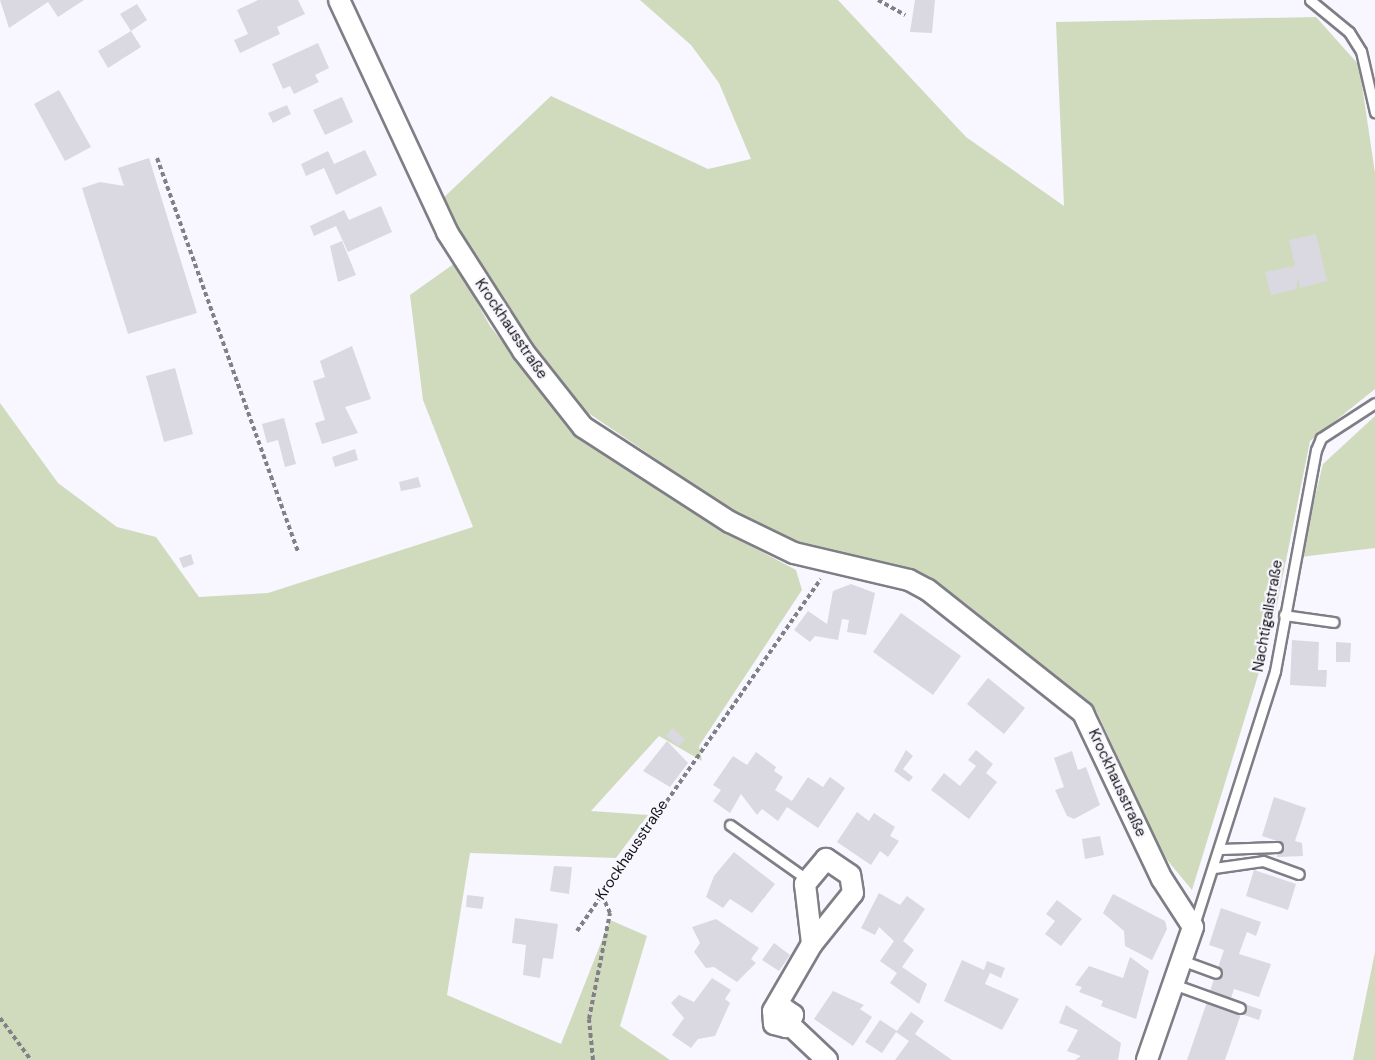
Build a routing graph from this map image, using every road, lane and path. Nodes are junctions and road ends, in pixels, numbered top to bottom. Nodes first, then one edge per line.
1 (339, 0) edge
2 (878, 0) edge
3 (1310, 0) edge
4 (905, 15) dead end
5 (1375, 112) edge
6 (157, 158) dead end
7 (1375, 403) edge
8 (298, 551) dead end
9 (832, 564) junction
10 (1284, 615) junction
11 (1334, 622) dead end
12 (730, 825) dead end
13 (1276, 848) dead end
14 (1221, 849) junction
15 (1214, 868) junction
16 (1299, 873) dead end
17 (808, 879) junction
18 (602, 895) junction
19 (1193, 927) junction
20 (577, 931) dead end
21 (812, 944) junction
22 (1181, 960) junction
23 (1216, 973) dead end
24 (1173, 984) junction
25 (1240, 1008) dead end
26 (0, 1018) edge
27 (31, 1060) edge
28 (592, 1060) edge
29 (827, 1060) edge
30 (1147, 1060) edge

1 - 9 street, Krockhausstraße
2 - 4 path
3 - 5 lane
6 - 8 path
7 - 10 lane, Nachtigallstraße
9 - 18 path, Krockhausstraße
9 - 19 street, Krockhausstraße
10 - 11 lane
10 - 14 lane, Nachtigallstraße
12 - 17 lane
13 - 14 lane
14 - 15 lane, Nachtigallstraße
15 - 16 lane
15 - 19 lane, Nachtigallstraße
17 - 21 street
17 - 21 street
18 - 20 path, Krockhausstraße
18 - 28 path
19 - 22 street
21 - 29 street
22 - 23 lane
22 - 24 street
24 - 25 lane
24 - 30 street
26 - 27 path

